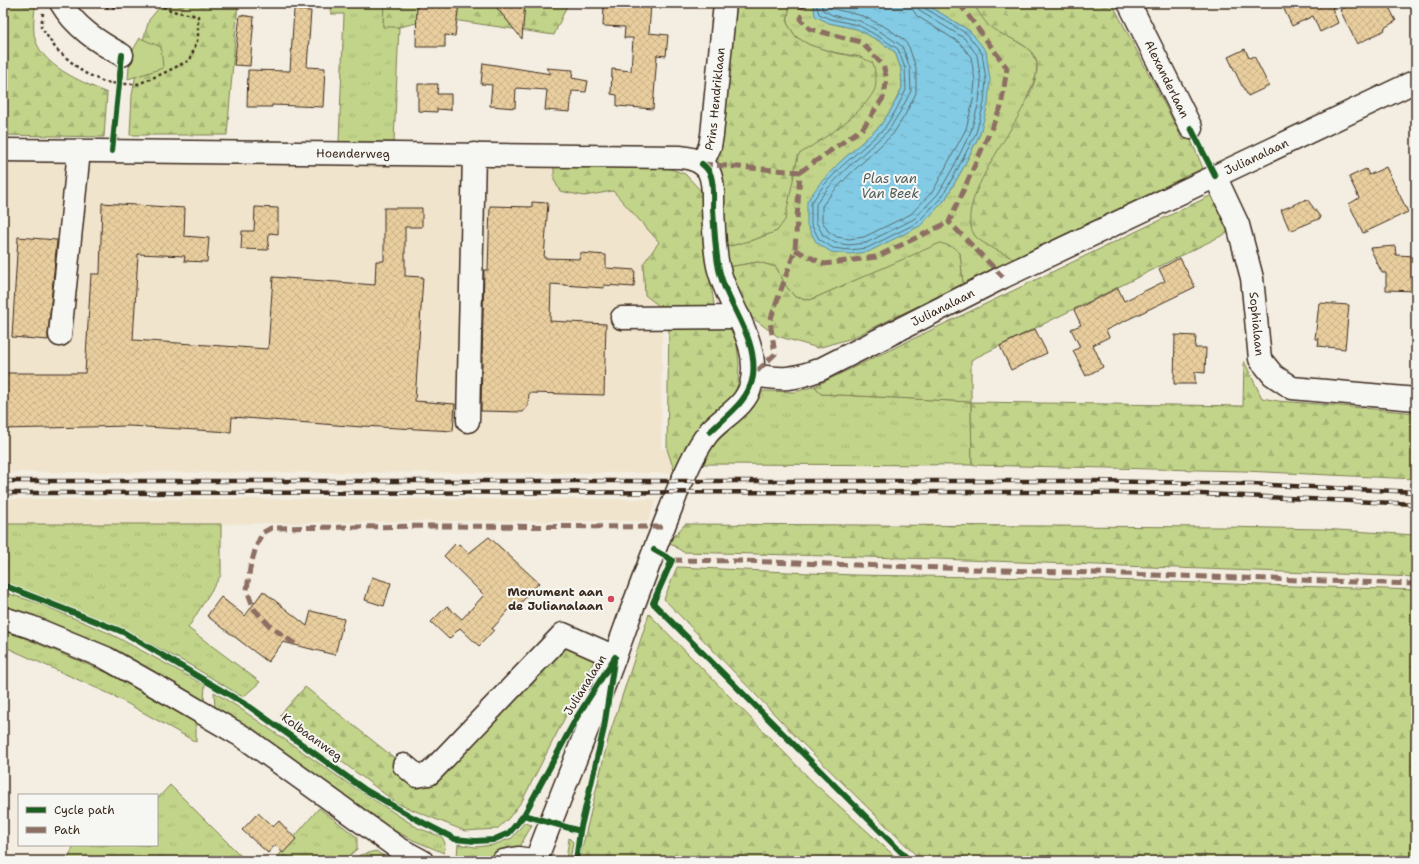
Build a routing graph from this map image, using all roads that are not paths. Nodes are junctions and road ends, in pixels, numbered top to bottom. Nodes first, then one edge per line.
1 (725, 3) edge
2 (1129, 3) edge
3 (64, 8) edge
4 (122, 55) road end
5 (1416, 81) edge
6 (1191, 128) dead end
7 (3, 150) edge
8 (79, 151) junction
9 (474, 154) junction
10 (702, 164) junction
11 (1215, 176) junction
12 (739, 317) junction
13 (622, 318) dead end
14 (60, 335) dead end
15 (753, 375) junction
16 (1416, 399) edge
17 (468, 421) dead end
18 (3, 618) edge
19 (615, 657) junction
20 (404, 765) dead end
21 (537, 860) edge
22 (422, 861) edge
23 (503, 861) edge

1 - 10 street, Prins Hendriklaan
2 - 6 street, Alexanderlaan
3 - 4 street
5 - 11 street, Julianalaan
7 - 8 street, Hoenderweg
8 - 9 street, Hoenderweg
8 - 14 street
9 - 10 street, Hoenderweg
9 - 17 street
10 - 12 street, Prins Hendriklaan
11 - 15 street, Julianalaan
11 - 16 street, Sophialaan
12 - 13 street
12 - 15 street, Prins Hendriklaan
15 - 19 street, Julianalaan
18 - 22 street
19 - 20 street
19 - 21 street, Julianalaan
21 - 23 street

